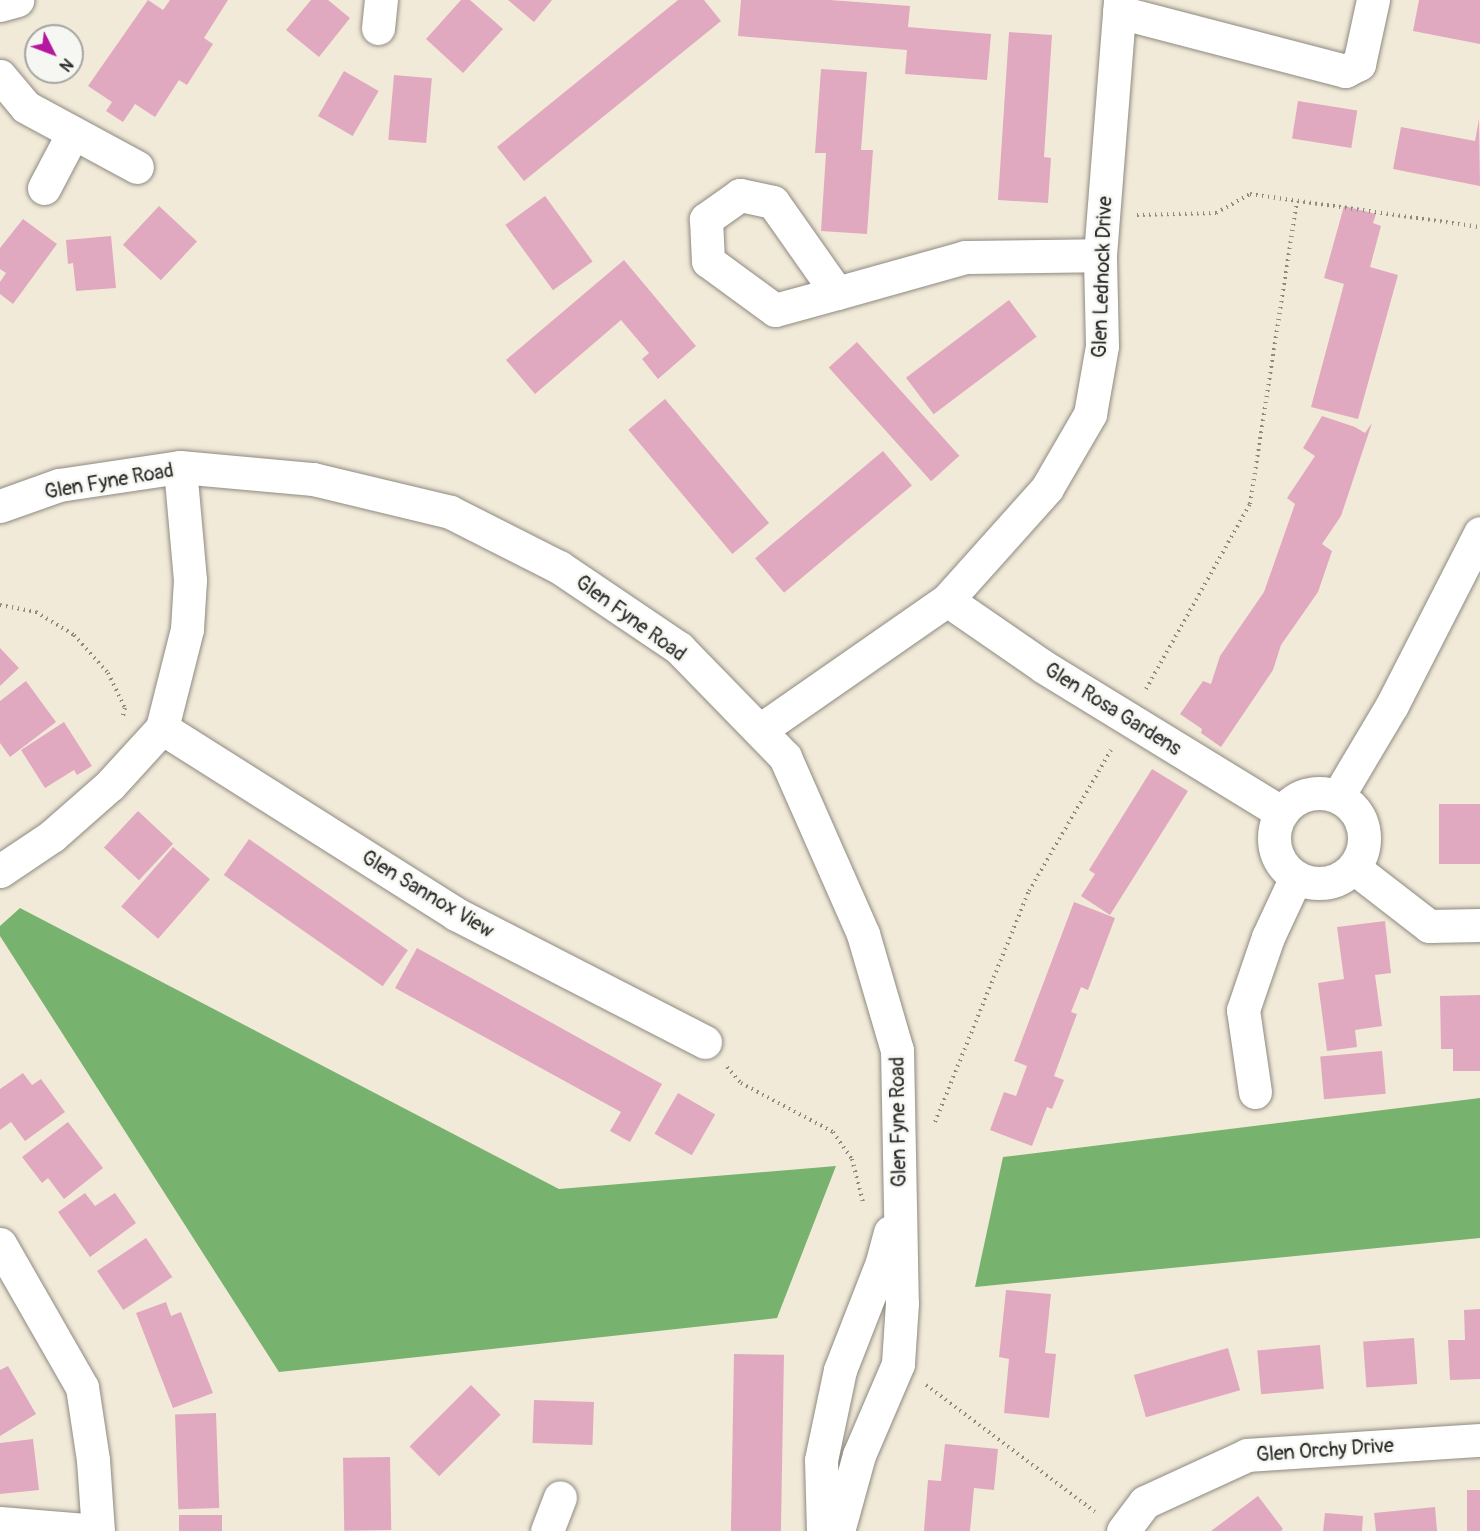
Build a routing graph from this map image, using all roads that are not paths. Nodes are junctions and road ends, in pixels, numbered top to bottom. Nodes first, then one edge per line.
1 (17, 0) edge
2 (1373, 0) edge
3 (0, 5) edge
4 (1119, 6) edge
5 (0, 76) edge
6 (73, 133) junction
7 (137, 167) dead end
8 (44, 188) dead end
9 (1100, 255) junction
10 (837, 293) dead end
11 (180, 467) junction
12 (0, 506) edge
13 (1480, 533) edge
14 (947, 600) junction
15 (162, 728) junction
16 (760, 730) junction
17 (1338, 796) junction
18 (1282, 813) junction
19 (1354, 868) junction
20 (0, 871) edge
21 (1296, 877) junction
22 (1480, 926) edge
23 (705, 1042) road end
24 (1255, 1092) dead end
25 (899, 1198) junction
26 (0, 1244) edge
27 (1480, 1440) edge
28 (561, 1497) dead end
29 (0, 1523) edge
30 (1112, 1524) edge
31 (98, 1531) edge
32 (547, 1531) edge
33 (823, 1531) edge
34 (838, 1531) edge

1 - 3 street
2 - 4 street
4 - 9 street, Glen Lednock Drive
5 - 6 street
6 - 7 street
6 - 8 street
9 - 10 street
9 - 14 street, Glen Lednock Drive
11 - 12 street, Glen Fyne Road
11 - 15 street
11 - 16 street, Glen Fyne Road
13 - 17 street
14 - 16 street, Glen Lednock Drive
14 - 18 street, Glen Rosa Gardens
15 - 20 street
15 - 23 street, Glen Sannox View
16 - 25 street, Glen Fyne Road
17 - 18 street
17 - 19 street
18 - 21 street
19 - 21 street
19 - 22 street
21 - 24 street
25 - 33 street, Glen Fyne Road
25 - 34 street, Glen Fyne Road
26 - 31 street
27 - 30 street, Glen Orchy Drive
28 - 32 street
29 - 31 street

